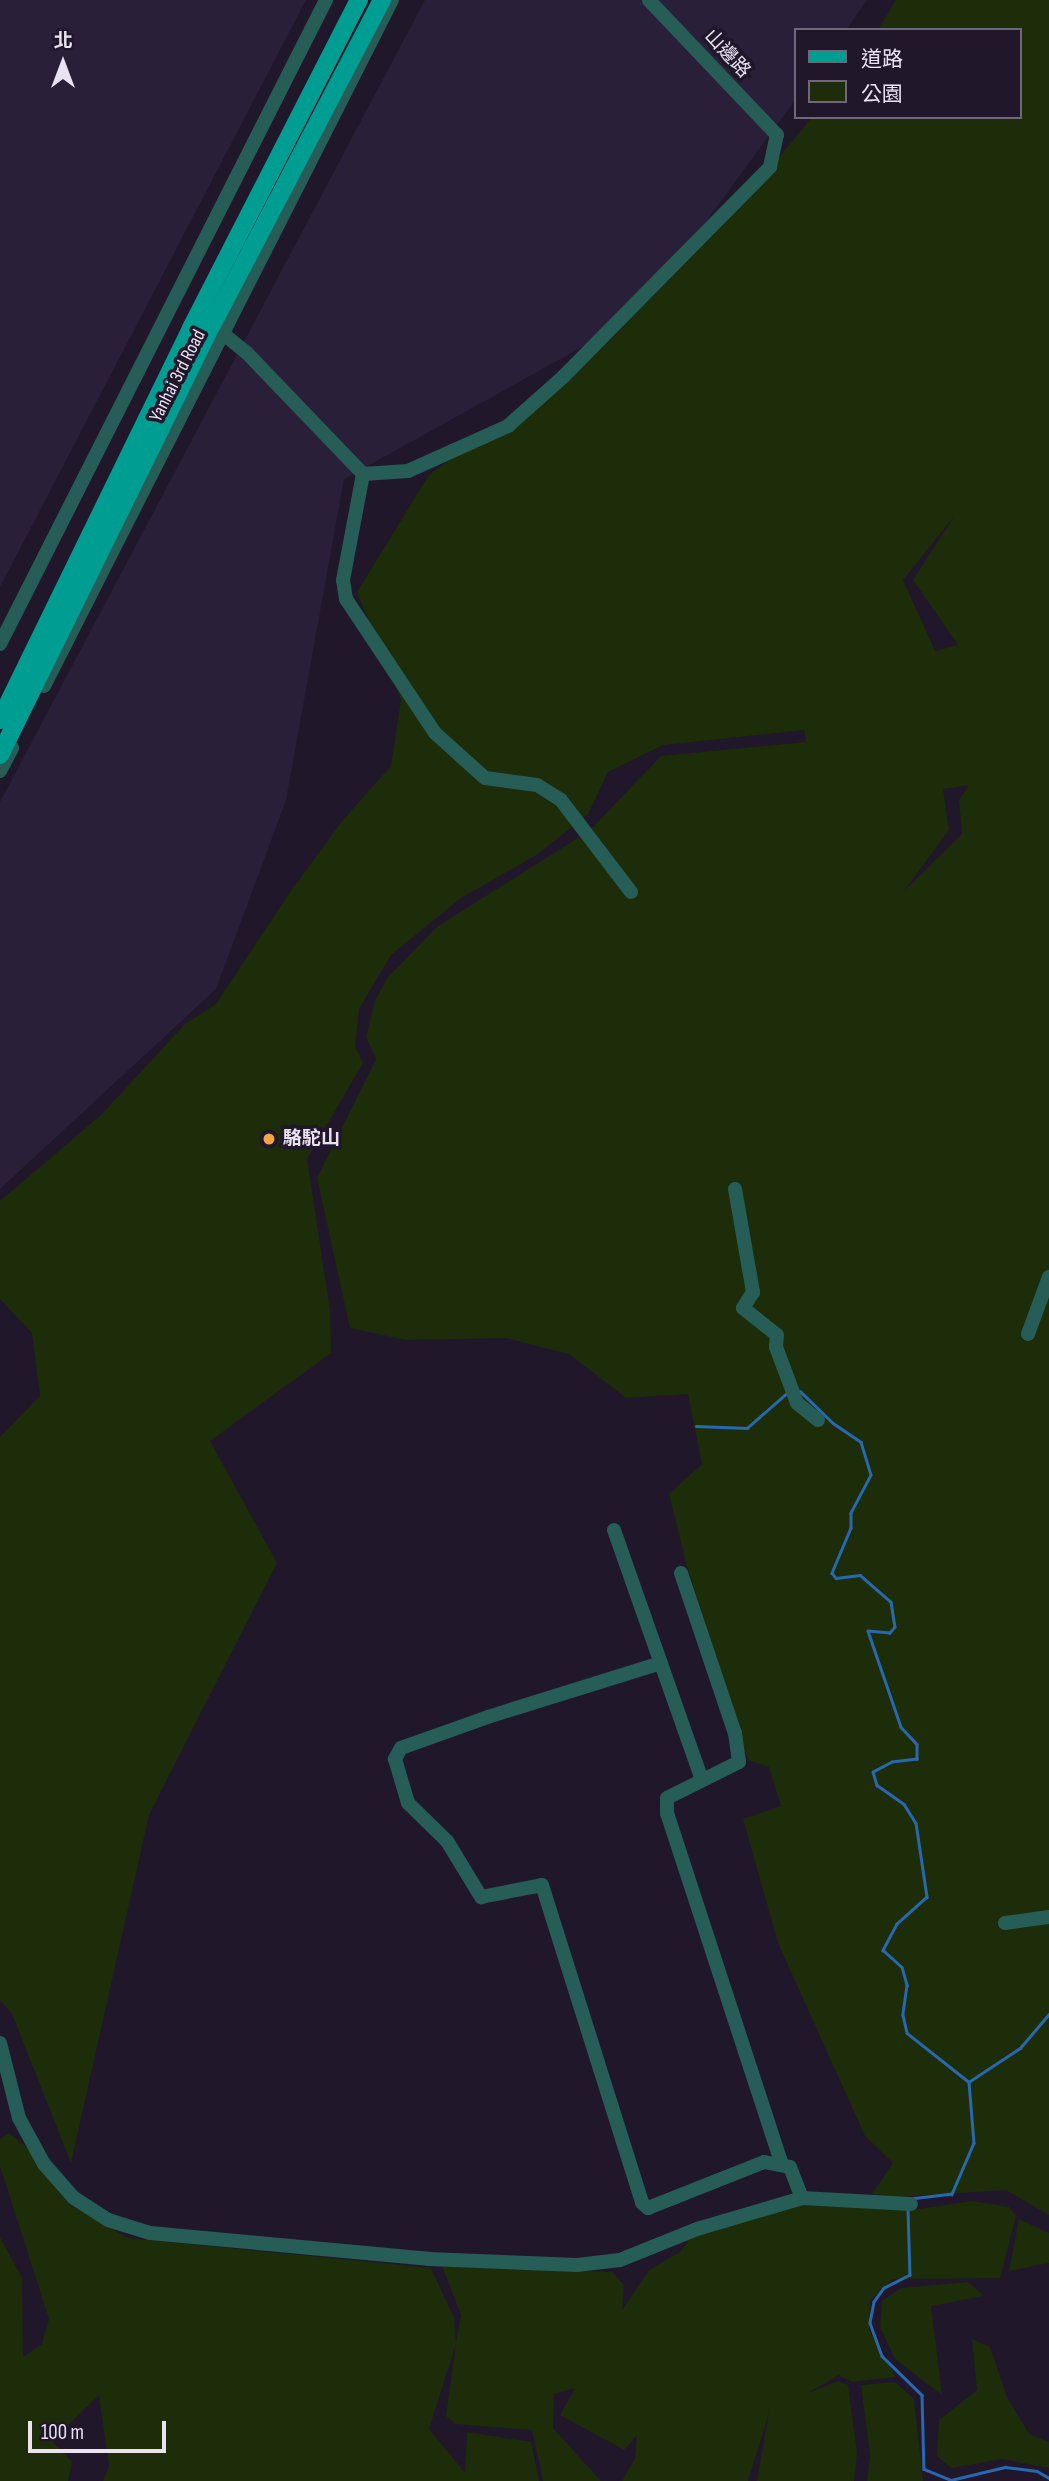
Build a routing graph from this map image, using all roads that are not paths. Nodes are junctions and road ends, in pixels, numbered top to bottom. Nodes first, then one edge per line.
1 (326, 0) edge
2 (359, 0) edge
3 (382, 0) edge
4 (392, 0) edge
5 (649, 0) edge
6 (211, 325) junction
7 (363, 474) junction
8 (0, 644) edge
9 (0, 720) edge
10 (0, 755) edge
11 (0, 771) edge
12 (631, 892) dead end
13 (735, 1189) dead end
14 (1049, 1277) edge
15 (1028, 1334) dead end
16 (818, 1420) dead end
17 (614, 1530) dead end
18 (681, 1573) dead end
19 (661, 1663) junction
20 (702, 1780) junction
21 (1049, 1917) edge
22 (1005, 1923) dead end
23 (0, 2043) edge
24 (782, 2164) junction
25 (802, 2198) junction
26 (907, 2203) dead end

1 - 8 street, Yanhai 3rd Road
2 - 6 main road, Yanhai 3rd Road
3 - 6 main road, Yanhai 3rd Road
4 - 6 street, Yanhai 3rd Road
5 - 7 street, 山邊路
6 - 7 street
6 - 9 main road, Yanhai 3rd Road
6 - 10 main road, Yanhai 3rd Road
6 - 11 street, Yanhai 3rd Road
7 - 12 street
13 - 16 street
14 - 15 street
17 - 19 street
18 - 20 street
19 - 20 street
19 - 24 street
20 - 24 street
21 - 22 street
23 - 25 street
24 - 25 street
25 - 26 street

